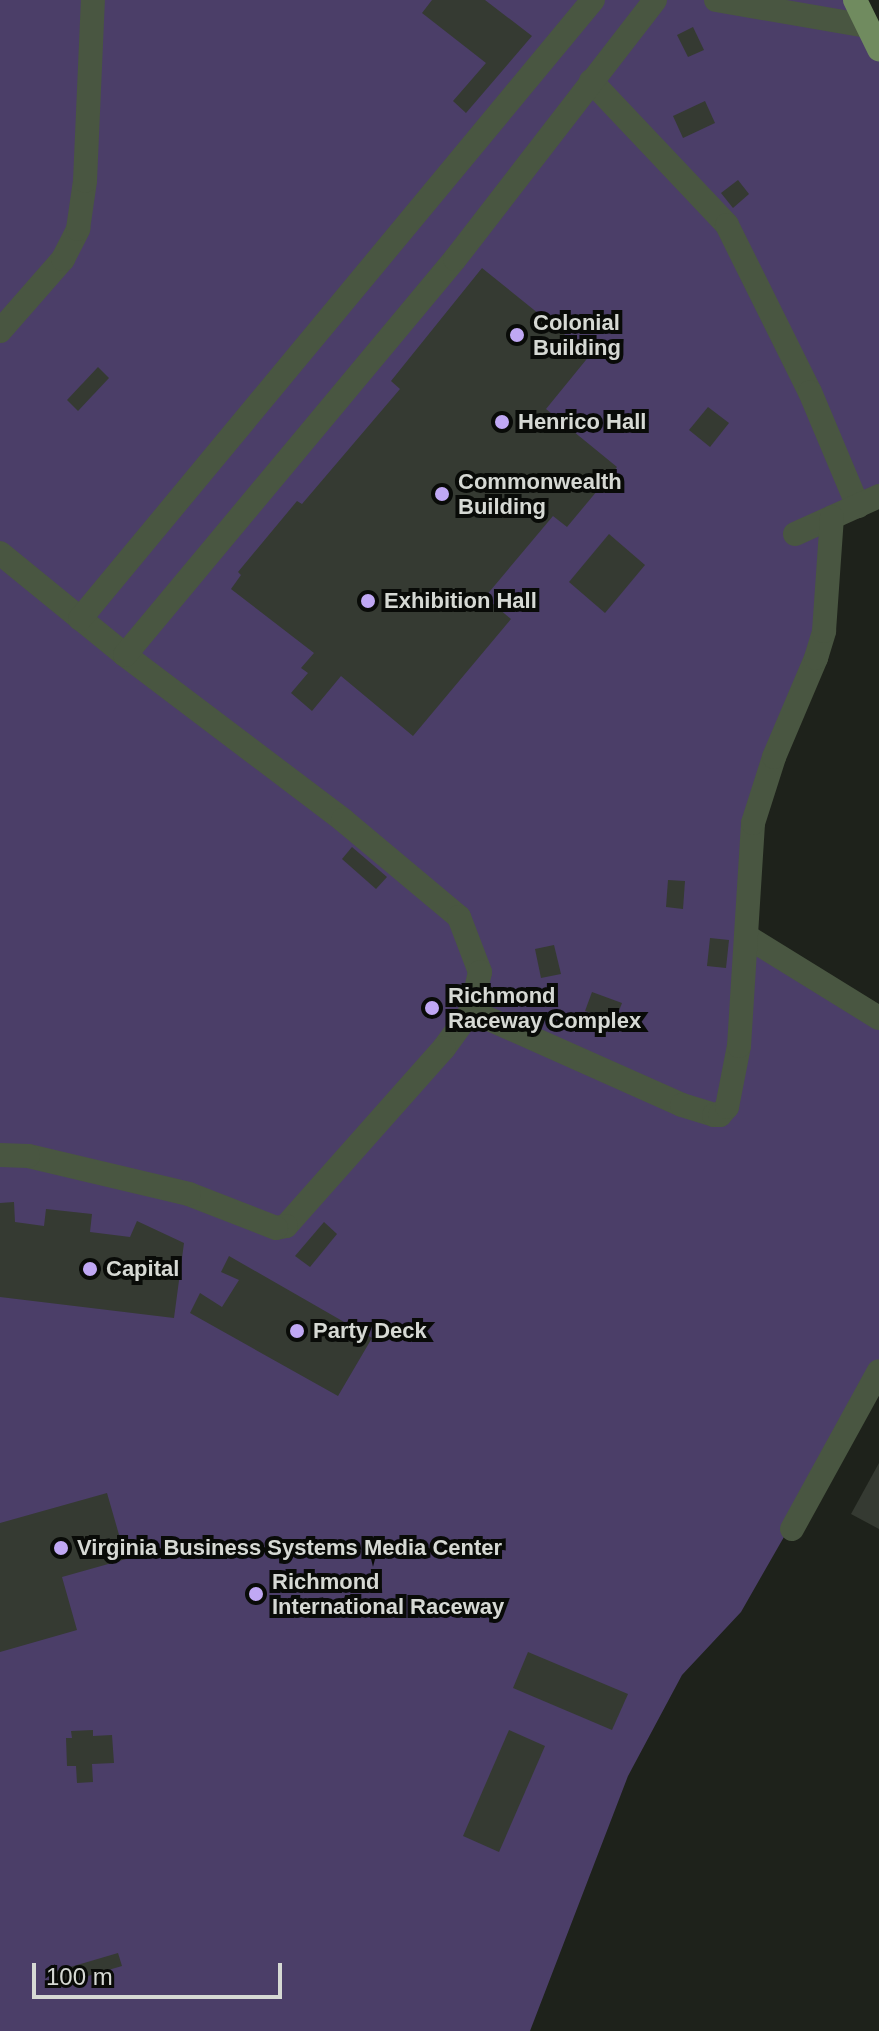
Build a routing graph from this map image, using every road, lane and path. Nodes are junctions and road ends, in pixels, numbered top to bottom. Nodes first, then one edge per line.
1 (93, 0) edge
2 (593, 0) edge
3 (655, 0) edge
4 (716, 0) edge
5 (855, 0) edge
6 (764, 3) edge
7 (867, 26) junction
8 (879, 49) edge
9 (591, 81) junction
10 (0, 331) edge
11 (869, 501) edge
12 (832, 517) junction
13 (795, 534) dead end
14 (0, 553) edge
15 (80, 619) junction
16 (125, 655) junction
17 (746, 936) junction
18 (471, 1011) junction
19 (879, 1018) edge
20 (0, 1155) edge
21 (879, 1371) edge
22 (792, 1529) dead end

1 - 10 street
2 - 15 street
3 - 9 street
4 - 6 street
5 - 7 main road
6 - 7 street
7 - 8 main road
9 - 11 street
9 - 16 street
11 - 12 street
12 - 13 street
12 - 17 street
14 - 15 street
15 - 16 street
16 - 18 street
17 - 18 street
17 - 19 street
18 - 20 street
21 - 22 street

